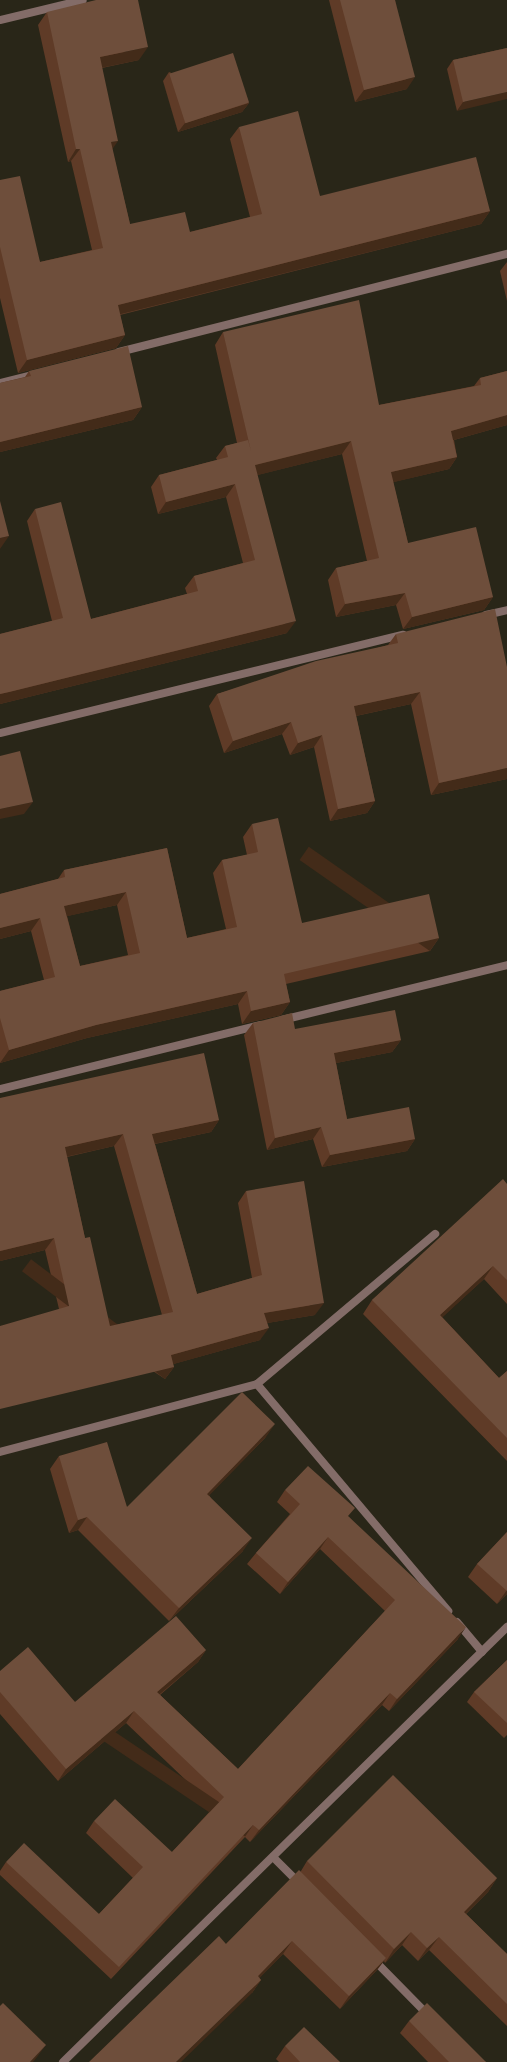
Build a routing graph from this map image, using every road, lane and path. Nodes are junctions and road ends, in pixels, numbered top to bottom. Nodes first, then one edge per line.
1 (83, 0) edge
2 (0, 20) edge
3 (507, 254) edge
4 (108, 355) edge
5 (46, 371) edge
6 (0, 383) edge
7 (507, 610) edge
8 (476, 618) edge
9 (415, 632) edge
10 (0, 733) edge
11 (507, 965) edge
12 (0, 1089) edge
13 (435, 1234) dead end
14 (258, 1384) junction
15 (0, 1452) edge
16 (507, 1627) edge
17 (482, 1652) junction
18 (273, 1857) junction
19 (306, 1891) edge
20 (368, 1954) edge
21 (435, 2022) edge
22 (63, 2062) edge

1 - 2 street
3 - 4 street
5 - 6 street
7 - 8 street
9 - 10 street
11 - 12 street
13 - 14 street
14 - 15 street
14 - 17 street
16 - 17 street
17 - 18 street
18 - 19 street
18 - 22 street
20 - 21 street

